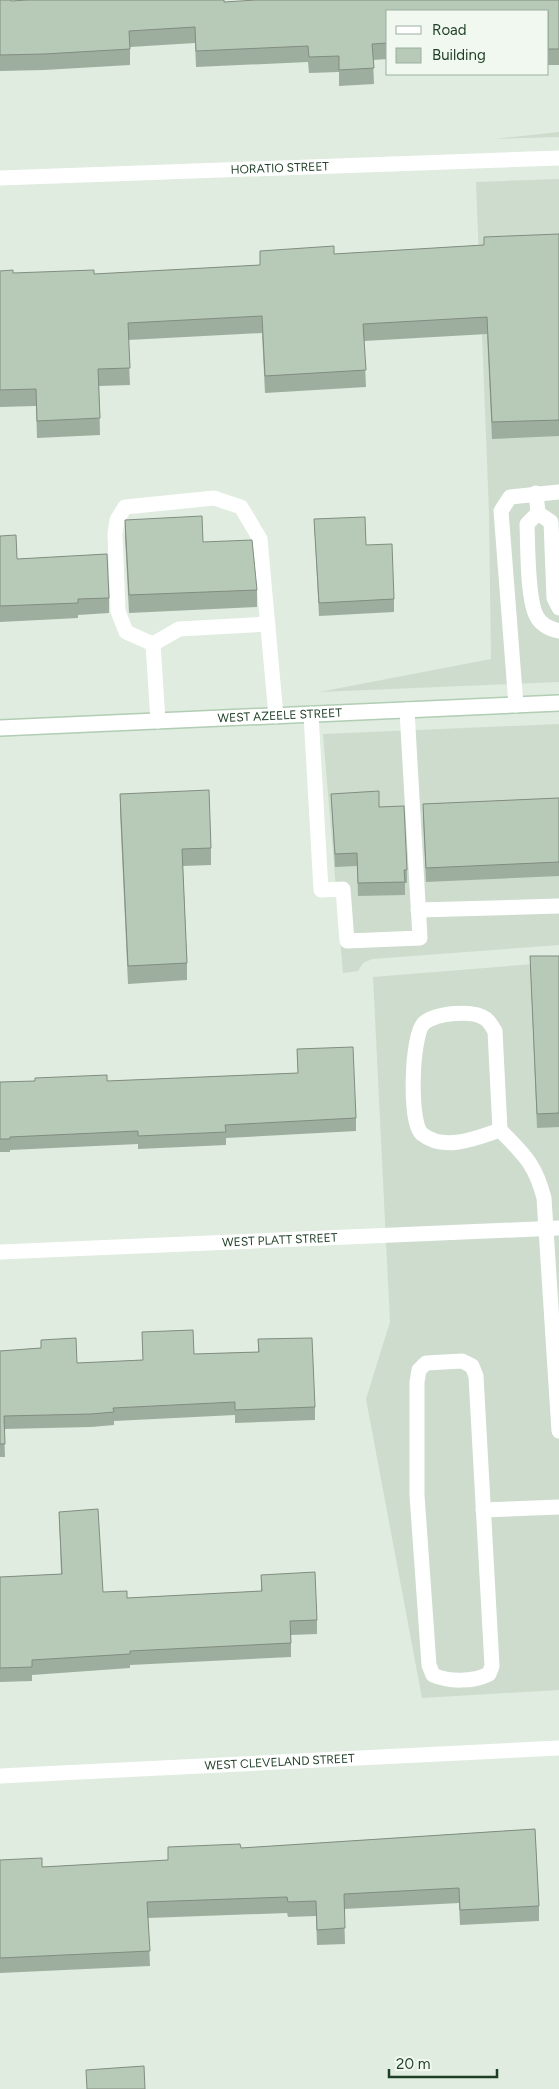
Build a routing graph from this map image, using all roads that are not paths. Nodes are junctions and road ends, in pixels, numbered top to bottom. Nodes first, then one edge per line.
1 (559, 158) edge
2 (0, 178) edge
3 (559, 492) edge
4 (536, 493) junction
5 (538, 513) junction
6 (559, 608) edge
7 (268, 624) junction
8 (559, 631) edge
9 (153, 644) junction
10 (559, 703) edge
11 (516, 705) junction
12 (406, 710) junction
13 (310, 714) junction
14 (276, 716) junction
15 (158, 720) junction
16 (0, 728) edge
17 (559, 906) edge
18 (418, 910) junction
19 (500, 1130) junction
20 (553, 1228) edge
21 (0, 1252) edge
22 (559, 1431) edge
23 (559, 1506) edge
24 (483, 1510) junction
25 (559, 1748) edge
26 (0, 1776) edge

1 - 2 street, HORATIO STREET
3 - 4 street
4 - 5 street
4 - 11 street
5 - 6 street
5 - 8 street
7 - 9 street
7 - 9 street
7 - 14 street
9 - 15 street
10 - 11 street, WEST AZEELE STREET
11 - 12 street, WEST AZEELE STREET
12 - 13 street, WEST AZEELE STREET
12 - 18 street
13 - 14 street, WEST AZEELE STREET
13 - 18 street
14 - 15 street, WEST AZEELE STREET
15 - 16 street, WEST AZEELE STREET
17 - 18 street
19 - 19 street
19 - 20 street
20 - 21 street, WEST PLATT STREET
20 - 22 street
23 - 24 street
24 - 24 street
25 - 26 street, WEST CLEVELAND STREET

